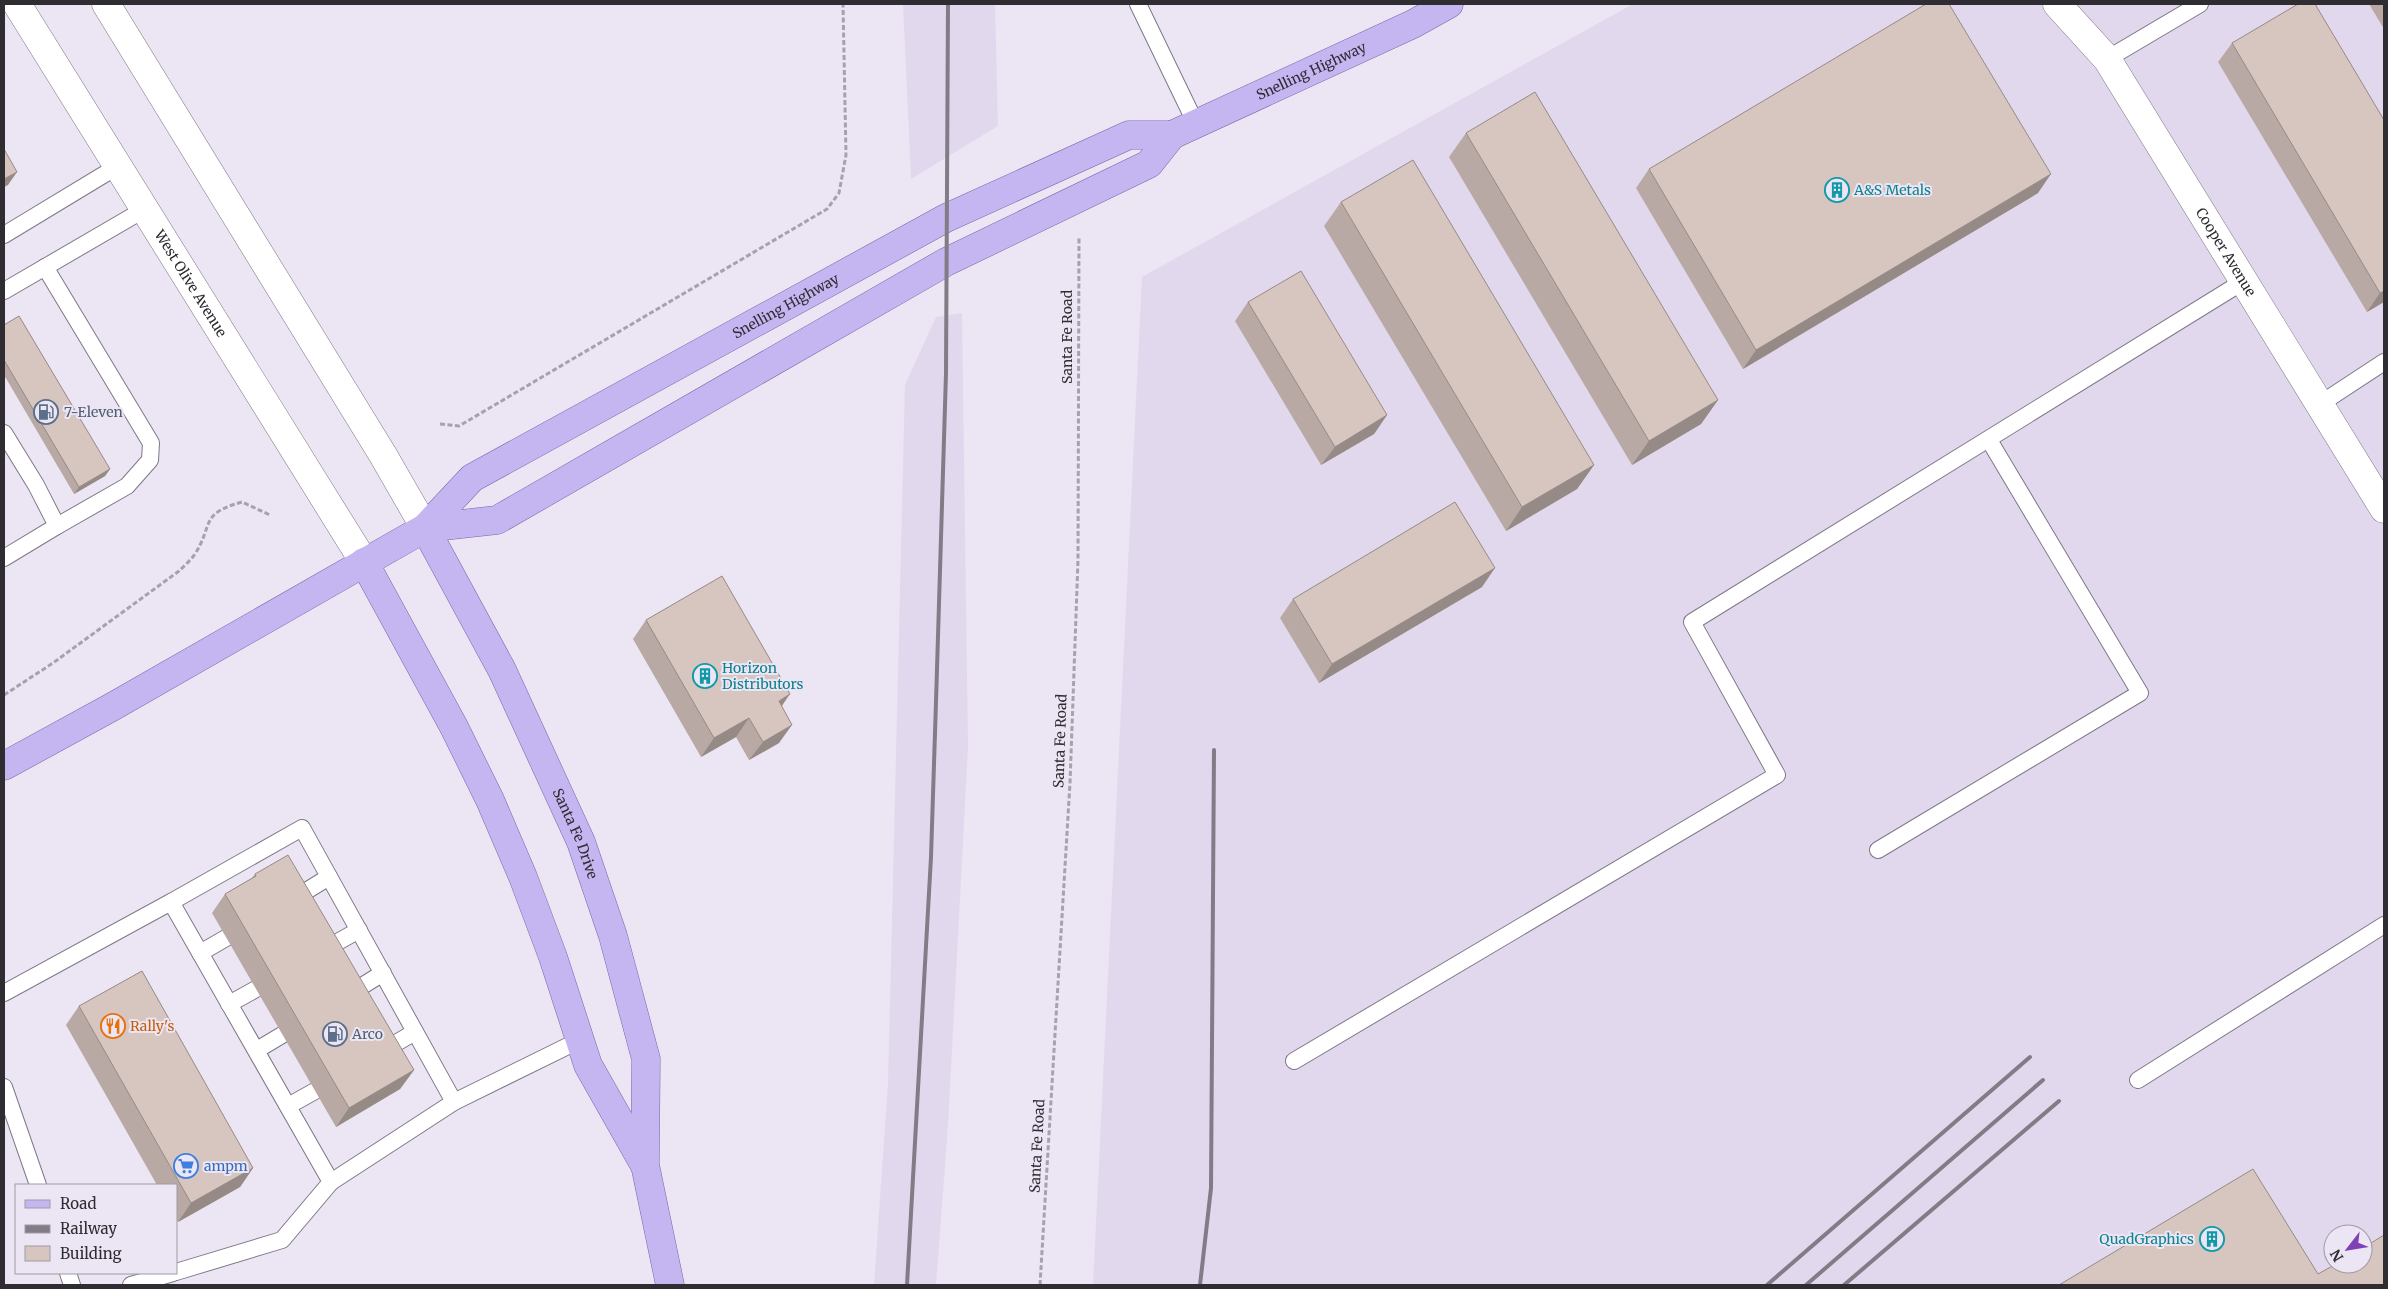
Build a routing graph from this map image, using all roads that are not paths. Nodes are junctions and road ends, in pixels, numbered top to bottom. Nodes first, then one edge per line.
1 (17, 4) edge
2 (106, 4) edge
3 (1138, 4) edge
4 (1448, 4) edge
5 (2057, 4) edge
6 (2200, 4) edge
7 (2106, 59) junction
8 (1184, 130) junction
9 (118, 166) junction
10 (145, 209) junction
11 (4, 235) edge
12 (45, 267) junction
13 (2244, 281) junction
14 (4, 291) edge
15 (2384, 362) edge
16 (2320, 404) junction
17 (4, 432) edge
18 (1989, 440) junction
19 (2384, 510) edge
20 (57, 526) junction
21 (425, 528) junction
22 (4, 558) edge
23 (364, 562) junction
24 (4, 766) edge
25 (1878, 850) dead end
26 (329, 877) junction
27 (290, 901) edge
28 (171, 902) junction
29 (2384, 925) edge
30 (359, 930) junction
31 (226, 938) dead end
32 (320, 952) edge
33 (200, 953) junction
34 (383, 973) junction
35 (256, 989) dead end
36 (4, 993) edge
37 (346, 996) edge
38 (229, 1004) junction
39 (415, 1032) junction
40 (282, 1035) dead end
41 (580, 1040) junction
42 (256, 1050) junction
43 (379, 1053) edge
44 (1294, 1060) dead end
45 (2138, 1080) dead end
46 (4, 1087) edge
47 (315, 1090) dead end
48 (454, 1102) junction
49 (288, 1106) junction
50 (644, 1165) junction
51 (331, 1182) junction
52 (38, 1184) edge
53 (178, 1271) edge
54 (170, 1274) edge
55 (131, 1285) edge
56 (670, 1285) edge

1 - 9 main road, West Olive Avenue
2 - 21 main road
3 - 8 lane
4 - 8 main road, Snelling Highway
5 - 7 main road, Cooper Avenue
6 - 7 lane
7 - 13 main road, Cooper Avenue
8 - 21 main road, Snelling Highway
8 - 21 main road, Snelling Highway
9 - 10 main road, West Olive Avenue
9 - 11 lane
10 - 12 lane
10 - 23 main road, West Olive Avenue
12 - 14 lane
12 - 20 lane
13 - 16 main road, Cooper Avenue
13 - 18 lane
15 - 16 lane
16 - 19 main road, Cooper Avenue
17 - 20 lane
18 - 25 lane
18 - 44 lane
20 - 22 lane
21 - 23 main road, Snelling Highway
21 - 50 main road, Santa Fe Drive
23 - 24 main road, Snelling Highway
23 - 41 main road, Santa Fe Drive
26 - 27 lane
26 - 28 lane
26 - 30 lane
28 - 33 lane
28 - 36 lane
29 - 45 lane
30 - 32 lane
30 - 34 lane
31 - 33 lane
33 - 38 lane
34 - 37 lane
34 - 39 lane
35 - 38 lane
38 - 42 lane
39 - 43 lane
39 - 48 lane
40 - 42 lane
41 - 48 lane
41 - 50 main road, Santa Fe Drive
42 - 49 lane
46 - 52 lane
47 - 49 lane
48 - 51 lane
49 - 51 lane
50 - 56 main road, Santa Fe Drive
51 - 53 lane
54 - 55 lane

